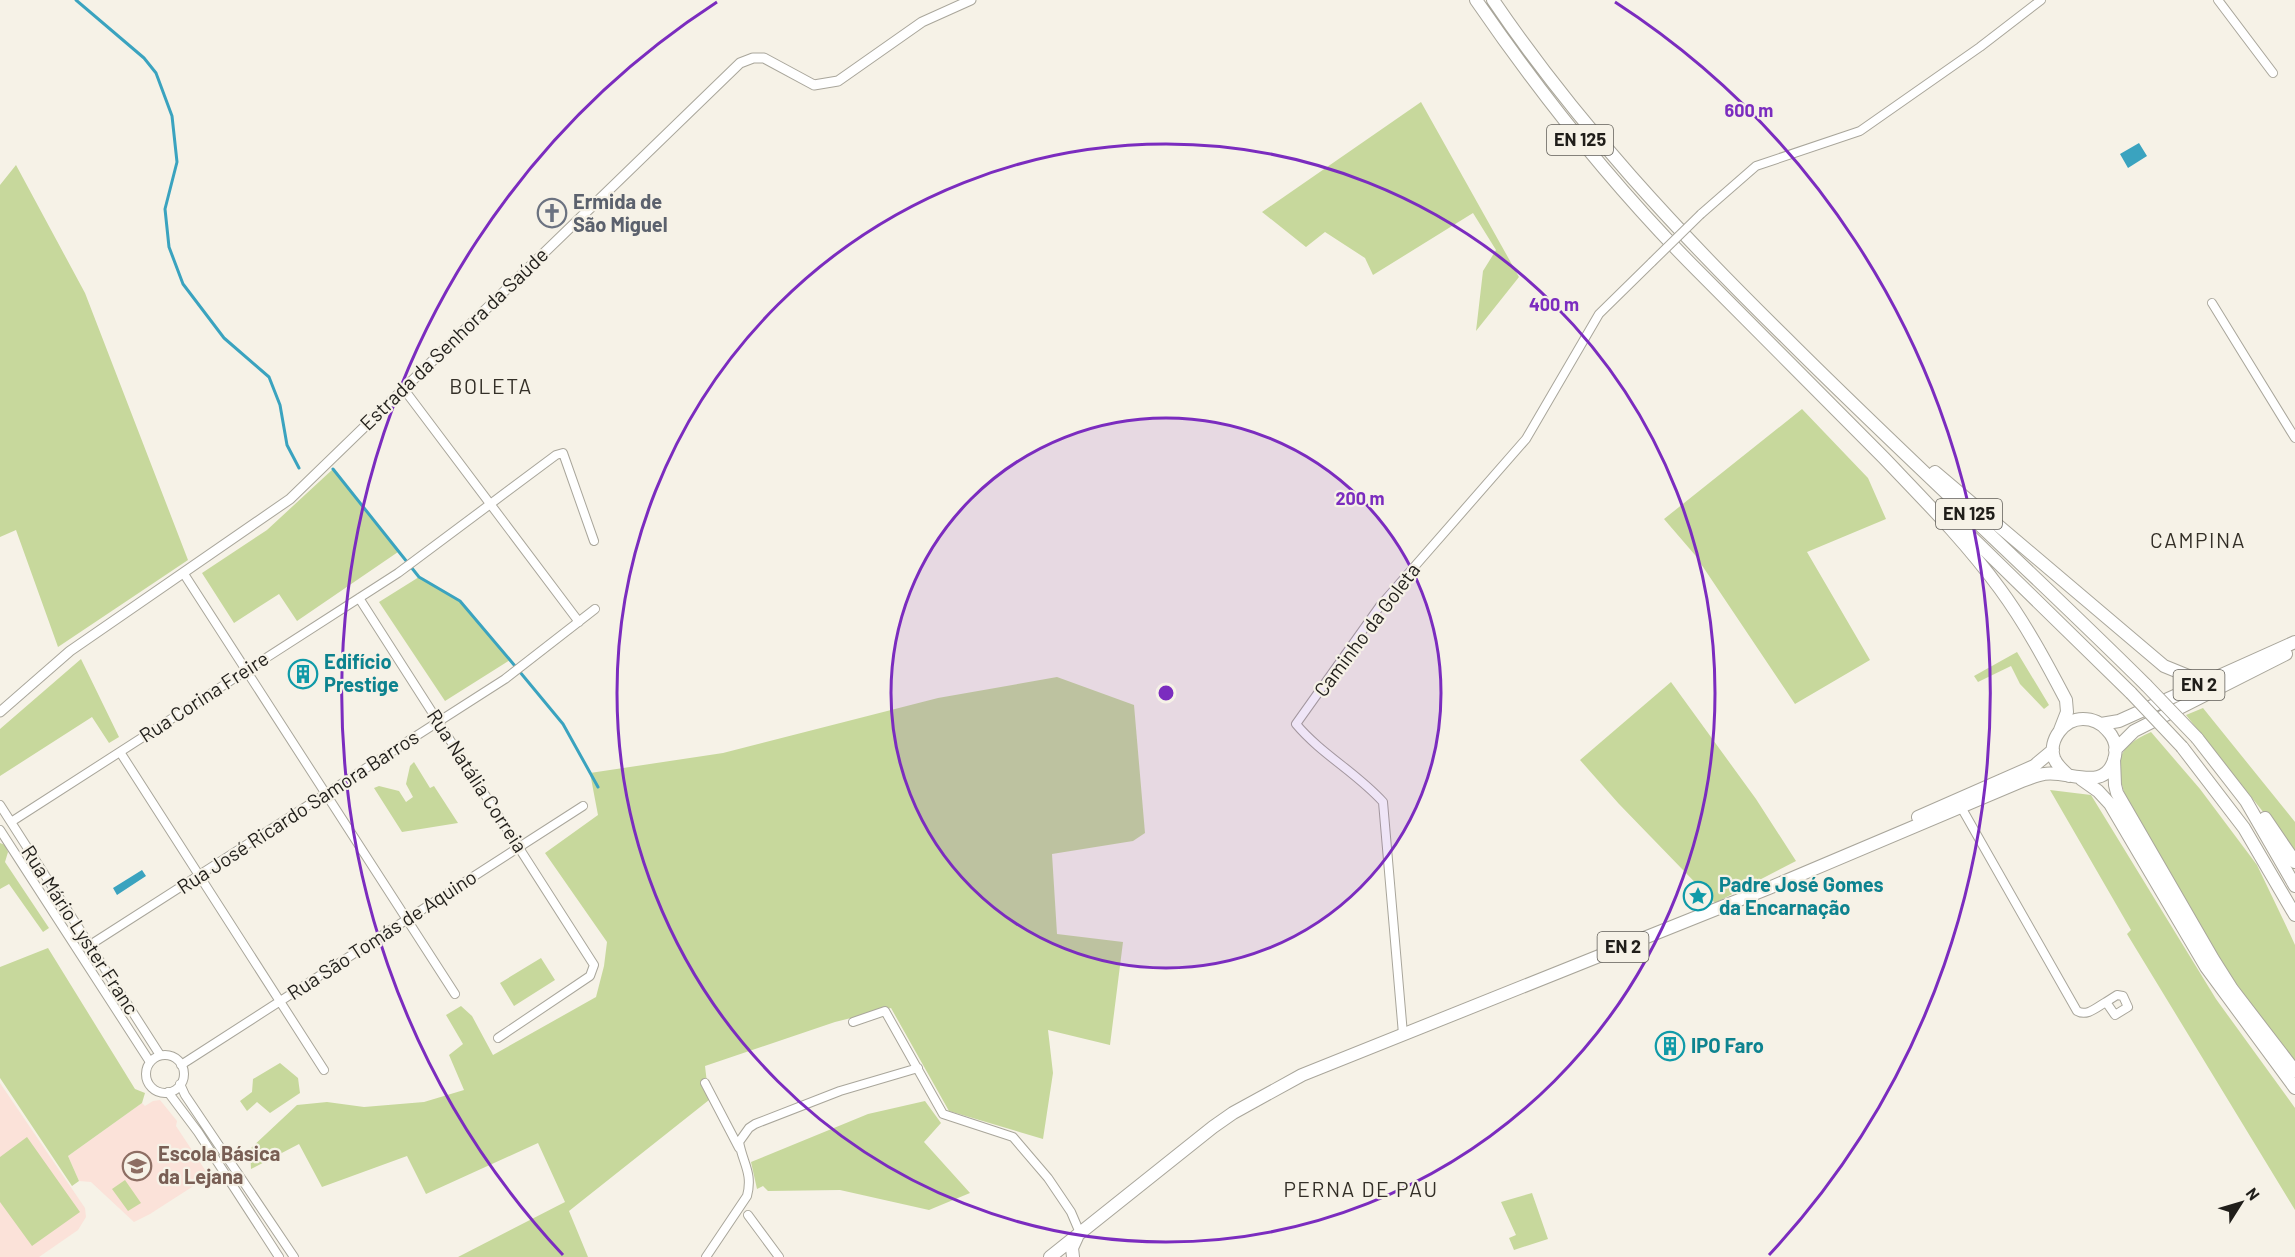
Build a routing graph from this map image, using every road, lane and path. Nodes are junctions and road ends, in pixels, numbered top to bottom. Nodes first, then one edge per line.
1 (971, 0) edge
2 (1476, 0) edge
3 (1493, 0) edge
4 (2041, 0) edge
5 (2218, 0) edge
6 (2273, 73) dead end
7 (2212, 303) dead end
8 (1791, 344) junction
9 (403, 388) junction
10 (1844, 417) junction
11 (2295, 438) edge
12 (491, 505) junction
13 (594, 541) dead end
14 (184, 574) junction
15 (358, 598) junction
16 (595, 609) dead end
17 (579, 622) junction
18 (2295, 642) edge
19 (2295, 650) edge
20 (246, 670) junction
21 (2211, 680) junction
22 (0, 712) edge
23 (439, 722) junction
24 (2101, 724) junction
25 (2054, 745) junction
26 (120, 752) junction
27 (2115, 754) junction
28 (2228, 776) junction
29 (2075, 777) junction
30 (326, 793) junction
31 (0, 805) edge
32 (583, 806) dead end
33 (1961, 807) junction
34 (11, 822) junction
35 (0, 830) edge
36 (519, 847) junction
37 (2295, 862) edge
38 (1820, 867) junction
39 (199, 875) junction
40 (2295, 886) edge
41 (2295, 915) edge
42 (407, 919) junction
43 (90, 945) junction
44 (455, 994) dead end
45 (280, 1000) junction
46 (2106, 1002) dead end
47 (853, 1022) dead end
48 (1403, 1034) junction
49 (498, 1038) dead end
50 (160, 1055) junction
51 (150, 1062) junction
52 (181, 1065) junction
53 (918, 1068) junction
54 (324, 1070) dead end
55 (2295, 1071) edge
56 (705, 1083) dead end
57 (180, 1084) junction
58 (2295, 1088) edge
59 (168, 1092) junction
60 (741, 1153) junction
61 (748, 1215) dead end
62 (1079, 1235) junction
63 (279, 1257) edge
64 (294, 1257) edge
65 (706, 1257) edge
66 (779, 1257) edge
67 (1051, 1257) edge
68 (1065, 1257) edge
69 (1073, 1257) edge

1 - 9 street, Estrada da Senhora da Saúde
2 - 10 main road, EN 125
3 - 8 main road, EN 125
4 - 48 street, Caminho da Goleta, bridge
5 - 6 street
7 - 11 street
8 - 21 main road
8 - 28 main road, EN 125, bridge
9 - 12 street
9 - 14 street, Estrada da Senhora da Saúde
10 - 25 main road
10 - 41 main road, EN 125, bridge
12 - 13 street, Rua Corina Freire
12 - 15 street, Rua Corina Freire
12 - 17 street
14 - 20 street
14 - 22 street, Estrada da Senhora da Saúde
15 - 20 street, Rua Corina Freire
15 - 23 street, Rua Natália Correia
16 - 17 street, Rua José Ricardo Samora Barros
17 - 23 street, Rua José Ricardo Samora Barros
18 - 21 main road, EN 2
19 - 27 main road, EN 2
20 - 26 street, Rua Corina Freire
20 - 30 street
21 - 24 main road, EN 2
23 - 30 street, Rua José Ricardo Samora Barros
23 - 36 street, Rua Natália Correia
24 - 25 main road, EN 2
24 - 27 main road
25 - 29 main road
25 - 38 main road, EN 2
26 - 34 street, Rua Corina Freire
26 - 39 street
27 - 29 main road, EN 2
27 - 55 main road
28 - 37 main road
28 - 40 main road
29 - 33 main road, EN 2
29 - 58 main road
30 - 39 street, Rua José Ricardo Samora Barros
30 - 42 street
31 - 34 street, Rua Mário Lyster Franc
32 - 36 street, Rua São Tomás de Aquino
33 - 38 main road, EN 2
33 - 46 street
34 - 43 street, Rua Mário Lyster Franc
35 - 51 street, Rua Mário Lyster Franc
36 - 42 street, Rua São Tomás de Aquino
36 - 49 street, Rua Natália Correia
38 - 48 main road, EN 2
39 - 43 street, Rua José Ricardo Samora Barros
39 - 45 street
42 - 44 street
42 - 45 street, Rua São Tomás de Aquino
43 - 50 street, Rua Mário Lyster Franc
45 - 52 street, Rua São Tomás de Aquino
45 - 54 street
47 - 53 street
48 - 62 main road, EN 2
50 - 51 street
50 - 52 street
51 - 59 street
52 - 57 street
53 - 60 street
53 - 62 street
56 - 60 street
57 - 59 street
57 - 64 street
59 - 63 street
60 - 65 street
61 - 66 street
62 - 67 main road, EN 2
62 - 69 main road
67 - 68 main road

